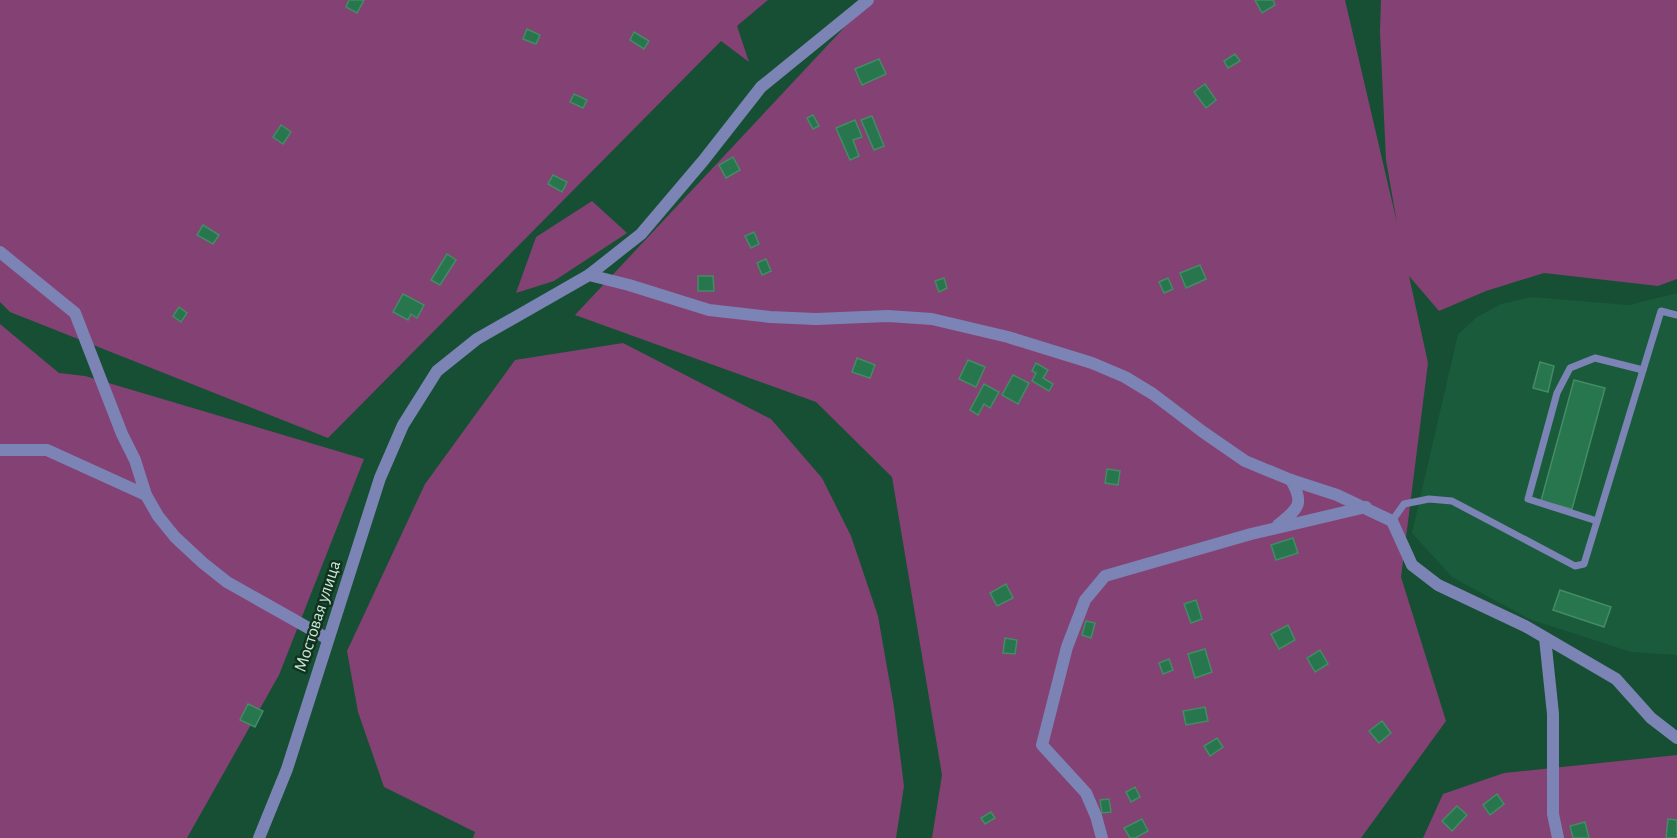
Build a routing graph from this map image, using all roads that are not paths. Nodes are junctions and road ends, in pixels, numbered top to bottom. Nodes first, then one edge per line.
1 (868, 0) edge
2 (0, 252) edge
3 (589, 275) junction
4 (1677, 315) edge
5 (1643, 370) junction
6 (0, 450) edge
7 (1291, 480) junction
8 (146, 495) junction
9 (1367, 507) junction
10 (1392, 521) junction
11 (1597, 521) junction
12 (1274, 528) junction
13 (1545, 638) junction
14 (328, 639) junction
15 (1677, 738) edge
16 (259, 838) edge
17 (1102, 838) edge
18 (1558, 838) edge

1 - 3 street, Мостовая улица
2 - 8 street
3 - 7 street
3 - 14 street, Мостовая улица
4 - 5 lane
5 - 11 lane
5 - 11 lane
6 - 8 street
7 - 9 street
7 - 12 street
8 - 14 street
9 - 10 street
9 - 12 street
10 - 11 lane
10 - 13 street
12 - 17 street
13 - 15 street
13 - 18 street
14 - 16 street, Мостовая улица

